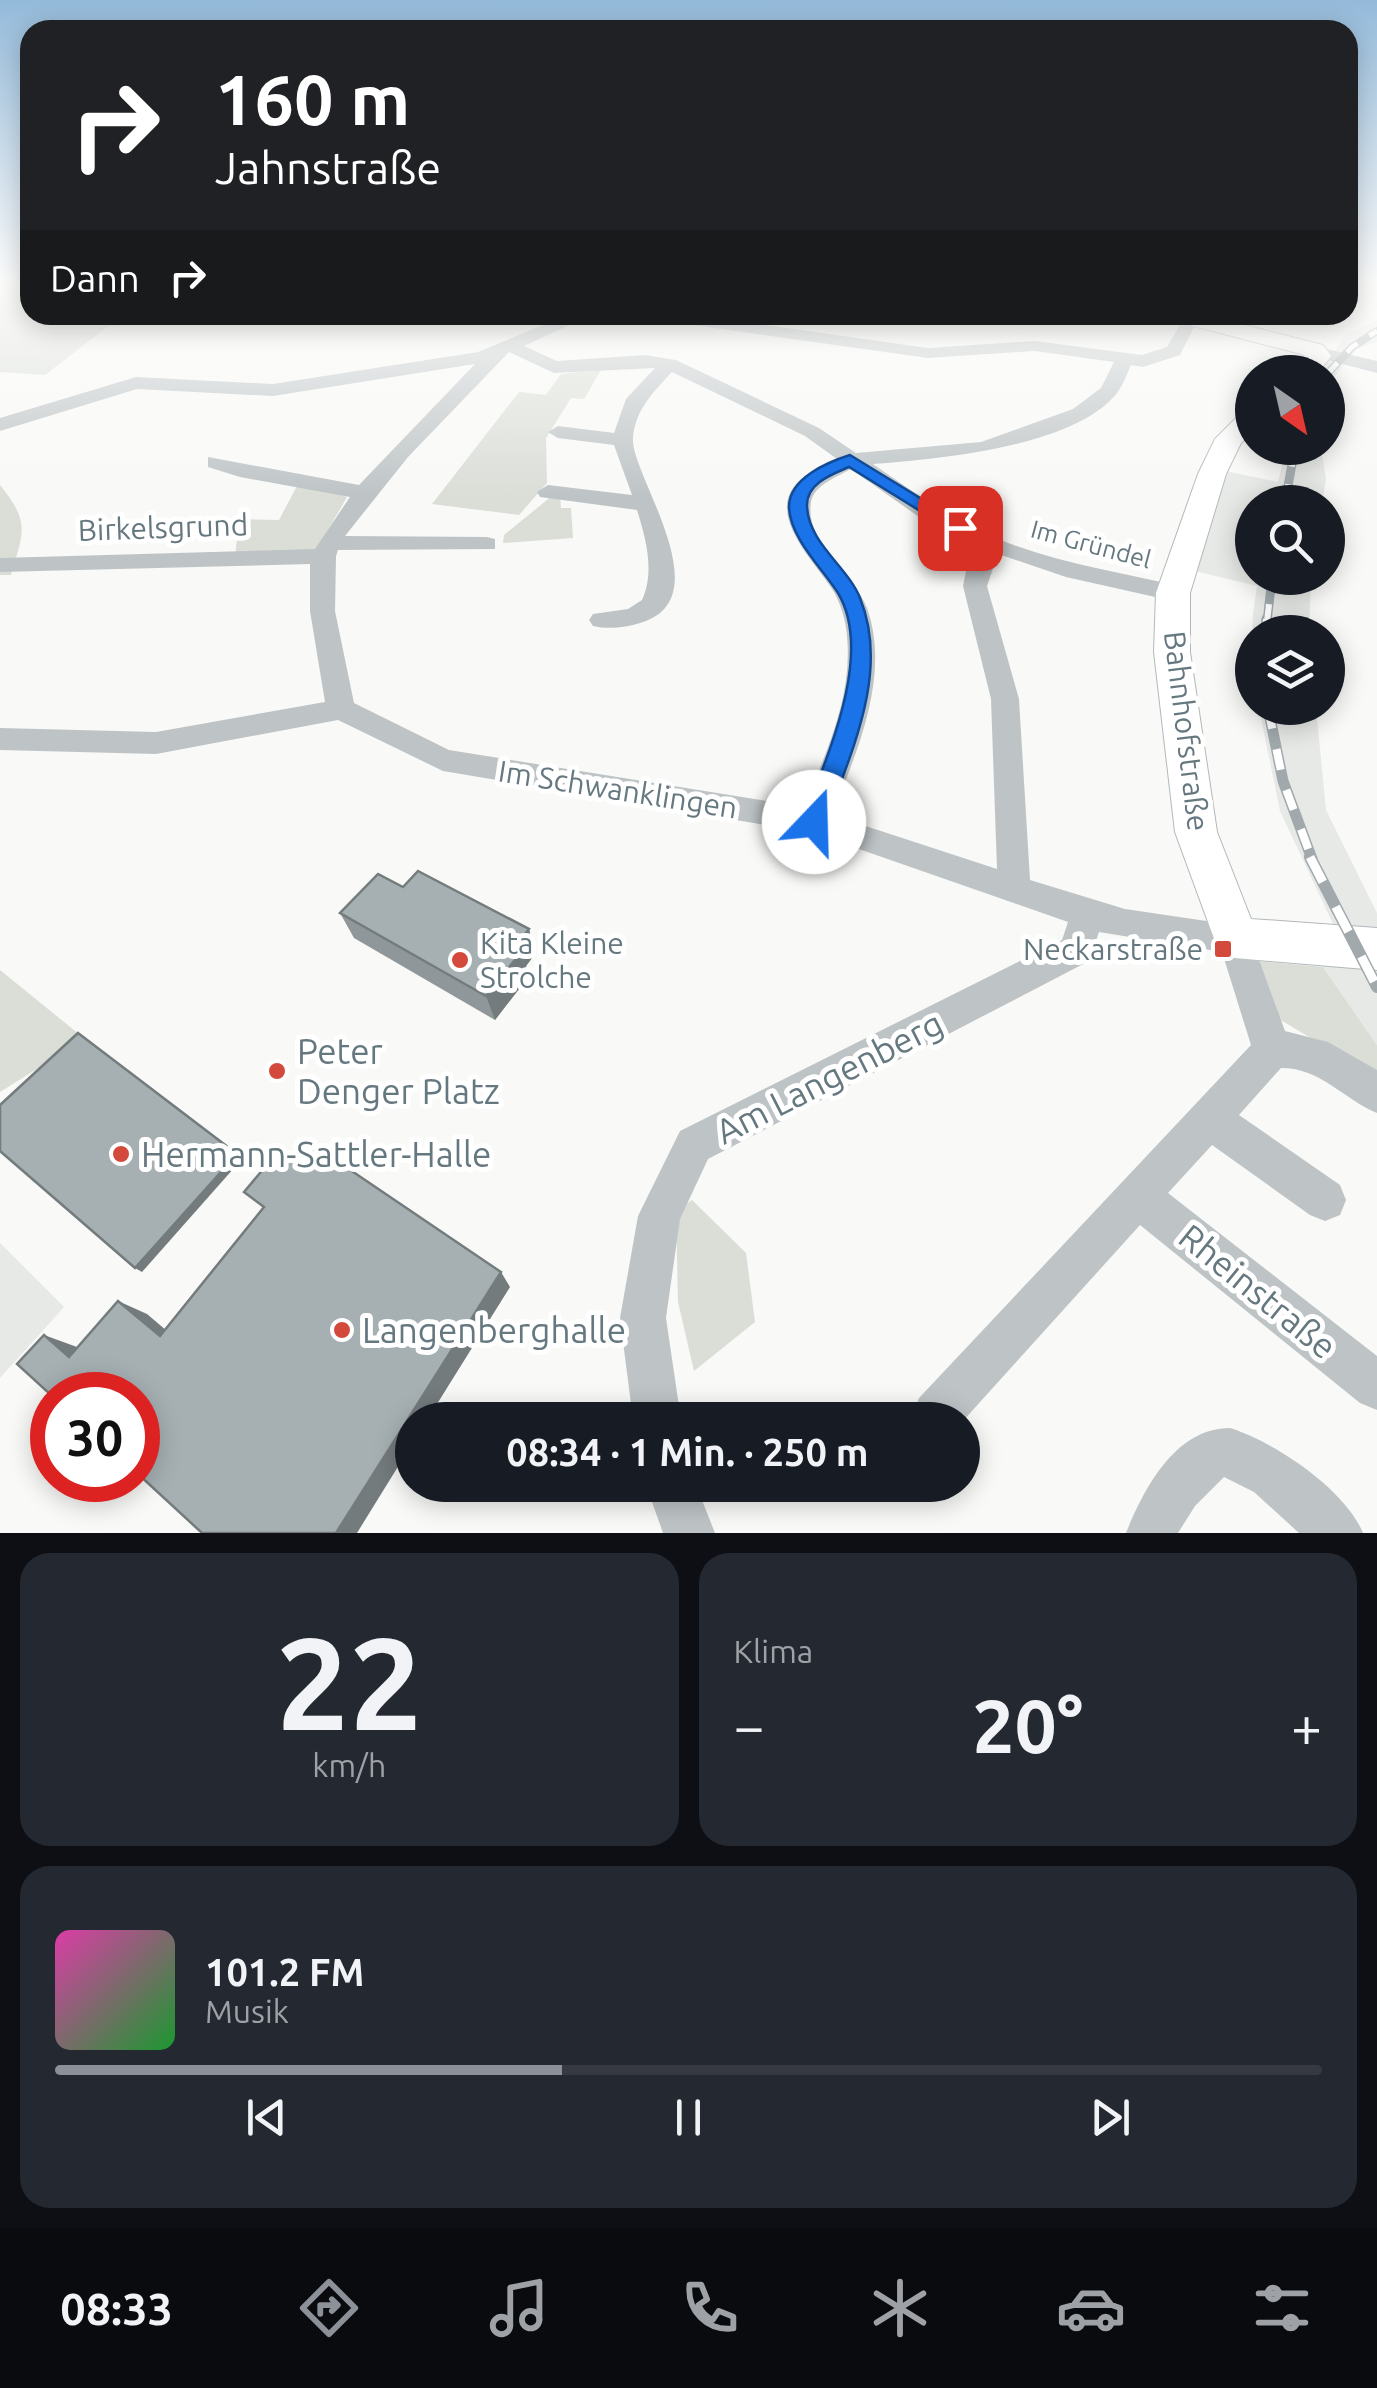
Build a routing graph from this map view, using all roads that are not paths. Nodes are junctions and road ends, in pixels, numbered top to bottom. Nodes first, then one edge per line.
1 (483, 354) edge
2 (500, 354) edge
3 (514, 354) edge
4 (1087, 354) edge
5 (1170, 354) edge
6 (1126, 359) junction
7 (1345, 360) edge
8 (669, 364) junction
9 (1377, 367) edge
10 (0, 425) edge
11 (558, 432) dead end
12 (1235, 434) edge
13 (622, 440) junction
14 (850, 460) junction
15 (216, 462) dead end
16 (548, 492) dead end
17 (365, 493) junction
18 (647, 504) junction
19 (487, 544) dead end
20 (994, 545) junction
21 (327, 550) junction
22 (2, 565) edge
23 (1174, 594) junction
24 (602, 620) dead end
25 (341, 708) junction
26 (0, 739) edge
27 (814, 822) junction
28 (1014, 889) junction
29 (1087, 914) junction
30 (1234, 938) junction
31 (1377, 949) edge
32 (1272, 1050) junction
33 (1377, 1094) edge
34 (1207, 1118) junction
35 (1138, 1196) junction
36 (1326, 1200) dead end
37 (1377, 1386) edge
38 (654, 1402) edge
39 (947, 1402) edge
40 (677, 1502) edge
41 (689, 1533) edge
42 (1152, 1533) edge
43 (1337, 1533) edge

1 - 10 street
2 - 17 street
3 - 8 street, Im Gründel
4 - 6 street
5 - 6 street
6 - 14 street
7 - 9 street
8 - 13 street
8 - 14 street, Im Gründel
11 - 13 street
12 - 23 main road, Bahnhofstraße
13 - 18 street
14 - 20 street, Im Gründel
14 - 27 street
15 - 17 street
16 - 18 street
17 - 21 street
18 - 24 street
19 - 21 street, Birkelsgrund
20 - 23 street, Im Gründel
20 - 28 street
21 - 22 street, Birkelsgrund
21 - 25 street
23 - 30 main road, Bahnhofstraße
25 - 26 street
25 - 27 street, Im Schwanklingen
27 - 28 street, Im Schwanklingen
28 - 29 street, Im Schwanklingen
29 - 30 street, Im Schwanklingen
29 - 38 street, Am Langenberg
30 - 31 main road
30 - 32 street
32 - 33 street
32 - 34 street
34 - 35 street
34 - 36 street
35 - 37 street, Rheinstraße
35 - 39 street
40 - 41 street
42 - 43 street

